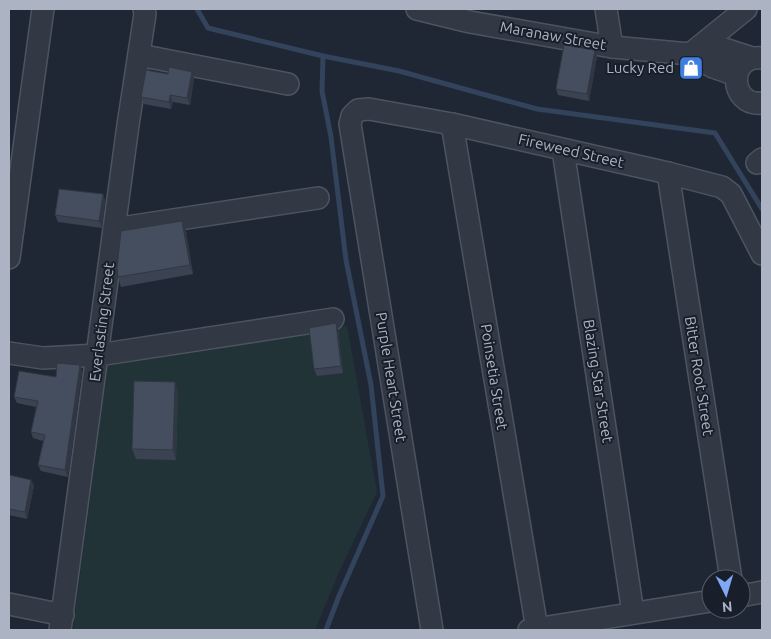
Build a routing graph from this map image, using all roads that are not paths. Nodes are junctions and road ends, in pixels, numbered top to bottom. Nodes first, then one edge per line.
1 (43, 9) edge
2 (417, 9) edge
3 (606, 9) edge
4 (746, 9) edge
5 (144, 11) edge
6 (471, 15) edge
7 (612, 47) junction
8 (690, 54) junction
9 (139, 55) junction
10 (757, 58) edge
11 (736, 75) junction
12 (288, 84) dead end
13 (762, 103) edge
14 (350, 124) joint
15 (452, 124) junction
16 (564, 150) junction
17 (668, 173) junction
18 (318, 198) dead end
19 (114, 229) junction
20 (762, 254) edge
21 (9, 258) edge
22 (333, 318) dead end
23 (9, 353) edge
24 (98, 355) junction
25 (729, 569) edge
26 (701, 602) edge
27 (9, 604) edge
28 (634, 613) junction
29 (62, 623) edge
30 (432, 630) edge
31 (533, 630) edge

1 - 21 street
2 - 6 street, Maranaw Street
3 - 7 street
4 - 8 street
5 - 9 street, Everlasting Street
6 - 7 street, Maranaw Street
7 - 8 street, Maranaw Street
8 - 10 street, Maranaw Street
8 - 11 street, Maranaw Street
9 - 12 street
9 - 19 street, Everlasting Street
10 - 11 street, Maranaw Street
11 - 13 street
14 - 15 street, Fireweed Street
14 - 30 street, Purple Heart Street
15 - 16 street, Fireweed Street
15 - 31 street, Poinsetia Street
16 - 17 street, Fireweed Street
16 - 28 street, Blazing Star Street
17 - 20 street, Fireweed Street
17 - 25 street, Bitter Root Street
18 - 19 street
19 - 24 street, Everlasting Street
22 - 24 street
23 - 24 street
24 - 29 street, Everlasting Street
26 - 28 street
27 - 29 street
28 - 31 street

